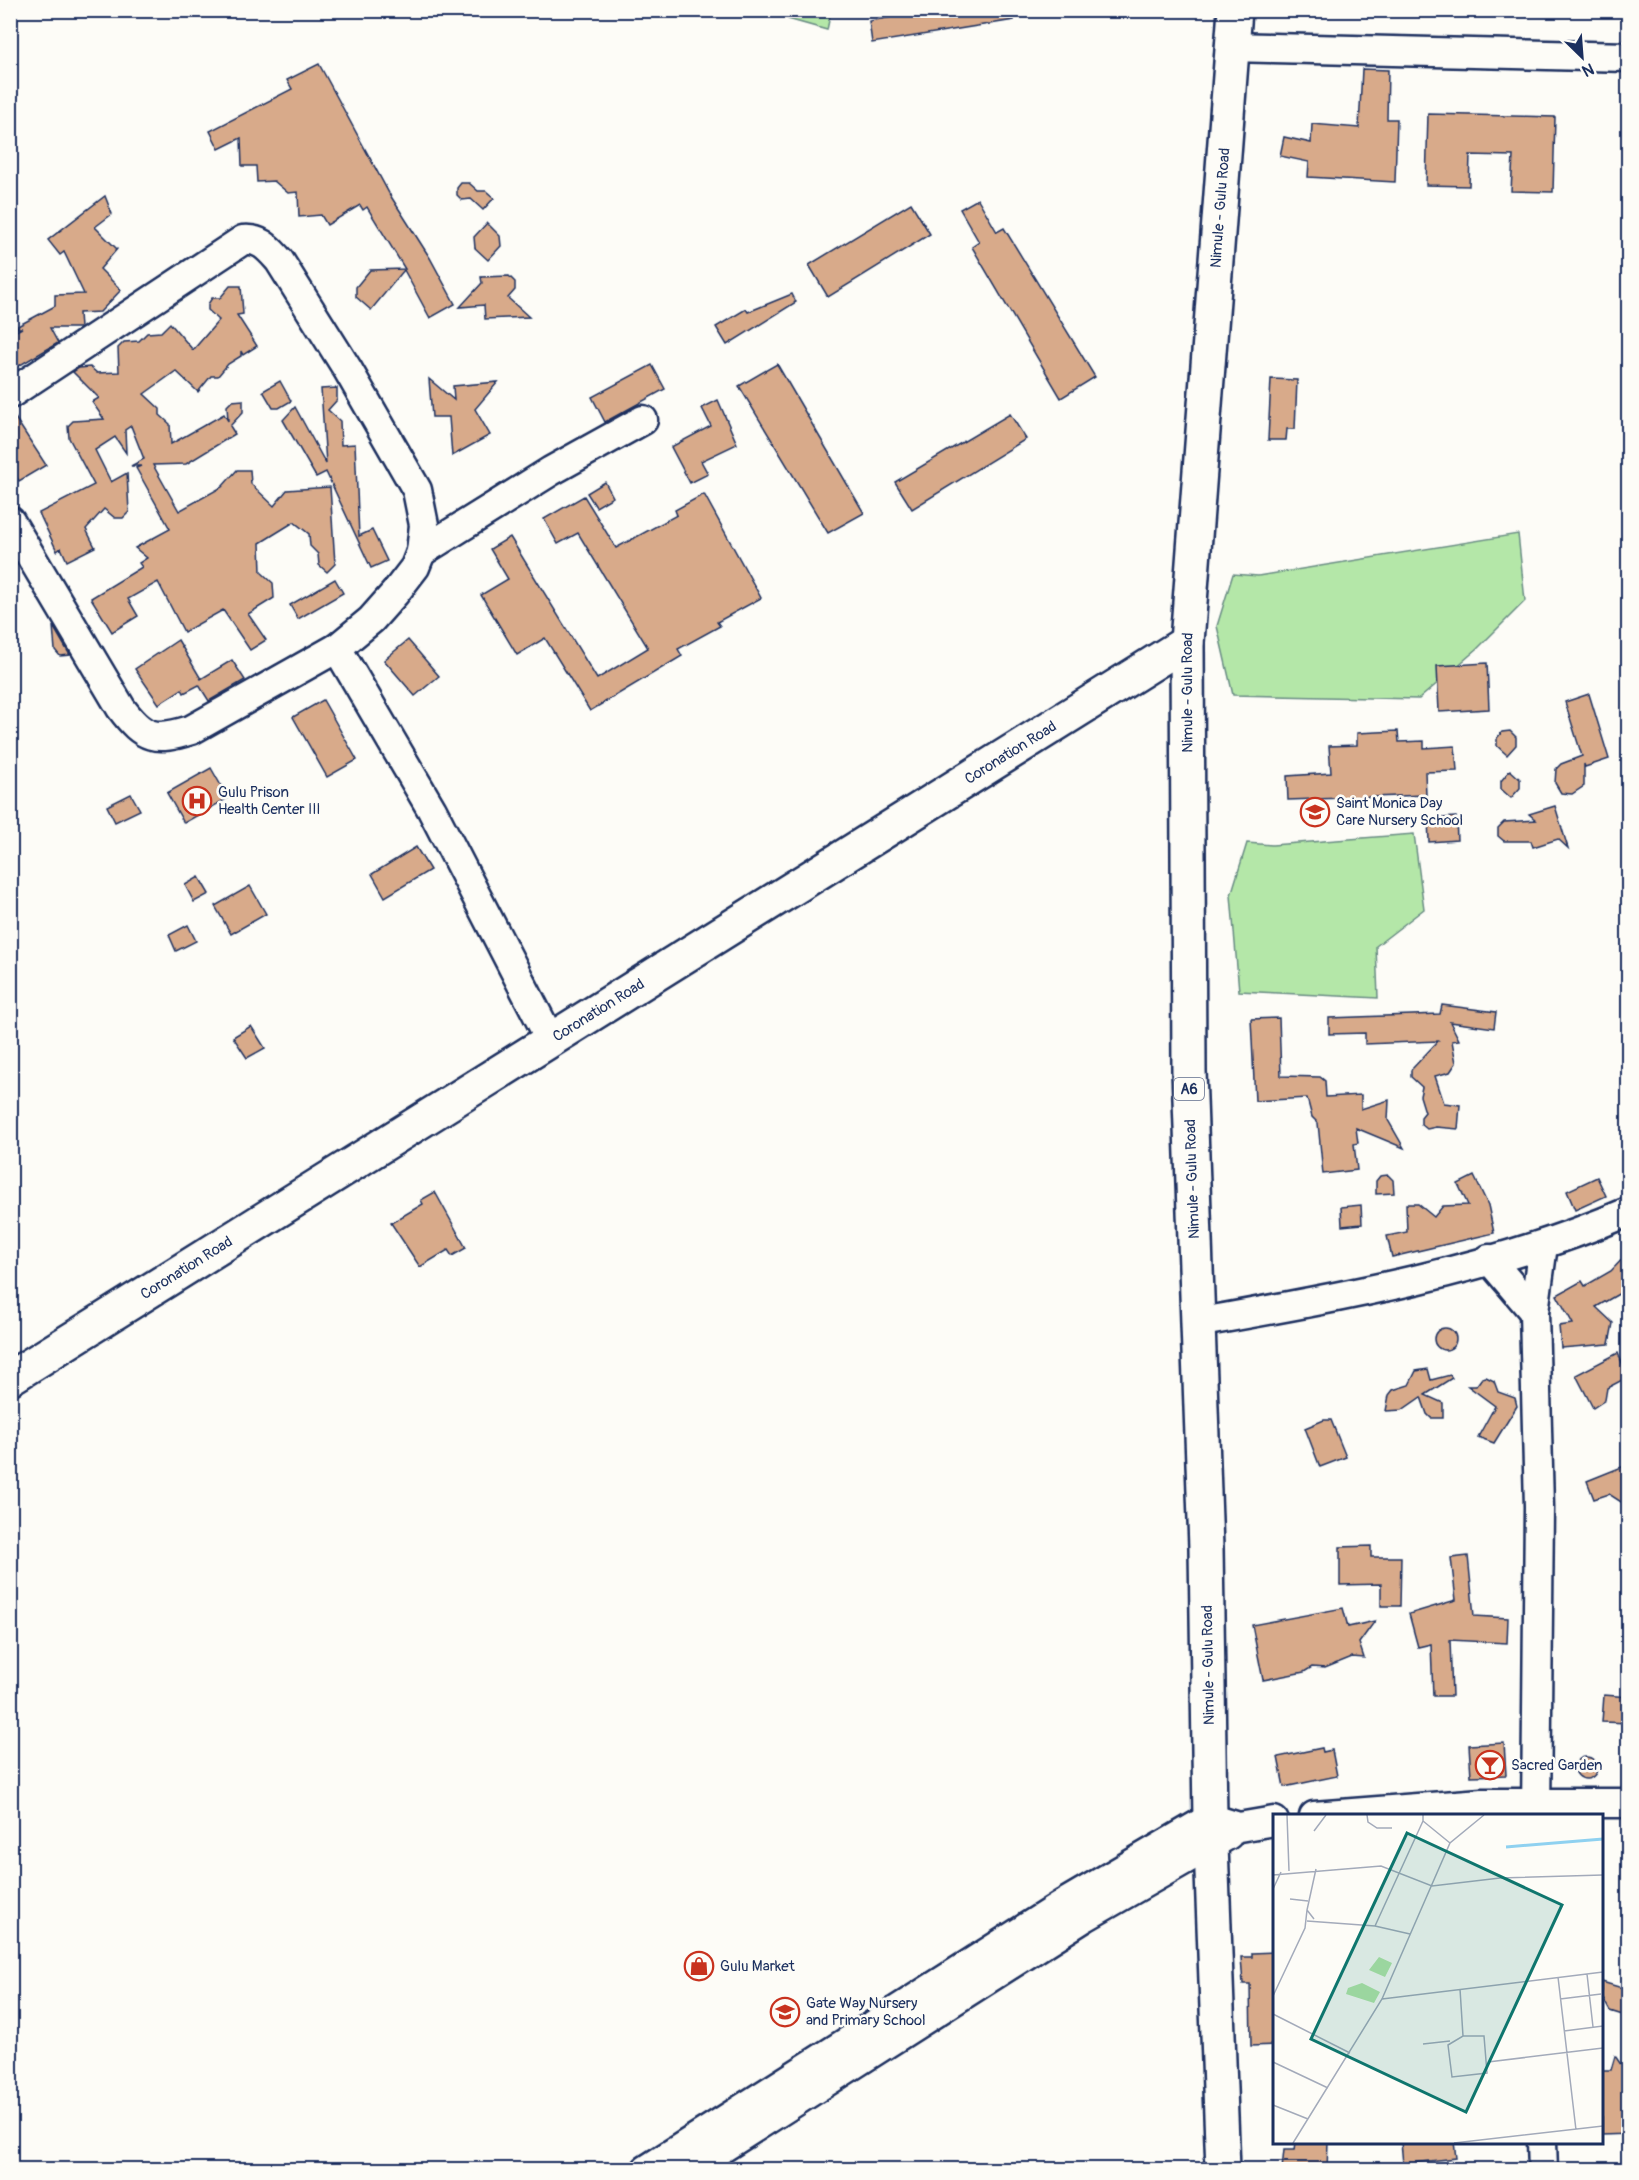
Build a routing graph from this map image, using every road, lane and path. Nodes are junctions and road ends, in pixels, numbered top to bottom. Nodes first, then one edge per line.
1 (1234, 10) edge
2 (1230, 47) junction
3 (1629, 57) edge
4 (10, 394) edge
5 (643, 420) dead end
6 (11, 525) edge
7 (421, 552) junction
8 (1187, 642) junction
9 (337, 648) junction
10 (550, 1039) junction
11 (1629, 1212) edge
12 (1543, 1245) junction
13 (1489, 1259) junction
14 (1534, 1312) junction
15 (1196, 1323) junction
16 (10, 1378) edge
17 (1629, 1803) edge
18 (1536, 1808) edge
19 (1346, 1814) edge
20 (1273, 1821) edge
21 (1220, 1830) junction
22 (1542, 2144) edge
23 (646, 2169) edge
24 (688, 2169) edge
25 (1223, 2169) edge
26 (1543, 2169) edge

1 - 2 main road, Nimule - Gulu Road / A6
2 - 3 street
2 - 8 main road, Nimule - Gulu Road / A6
4 - 7 street
5 - 7 street
6 - 9 street
7 - 9 street
8 - 10 main road, Coronation Road
8 - 15 main road, Nimule - Gulu Road / A6
9 - 10 street
10 - 16 main road, Coronation Road
11 - 12 street
12 - 13 street
12 - 14 street
13 - 14 street
13 - 15 street
14 - 18 street
15 - 21 main road, Nimule - Gulu Road / A6
17 - 18 street
18 - 19 street
20 - 21 street
21 - 23 street
21 - 24 street
21 - 25 main road, Nimule - Gulu Road / A6
22 - 26 street

